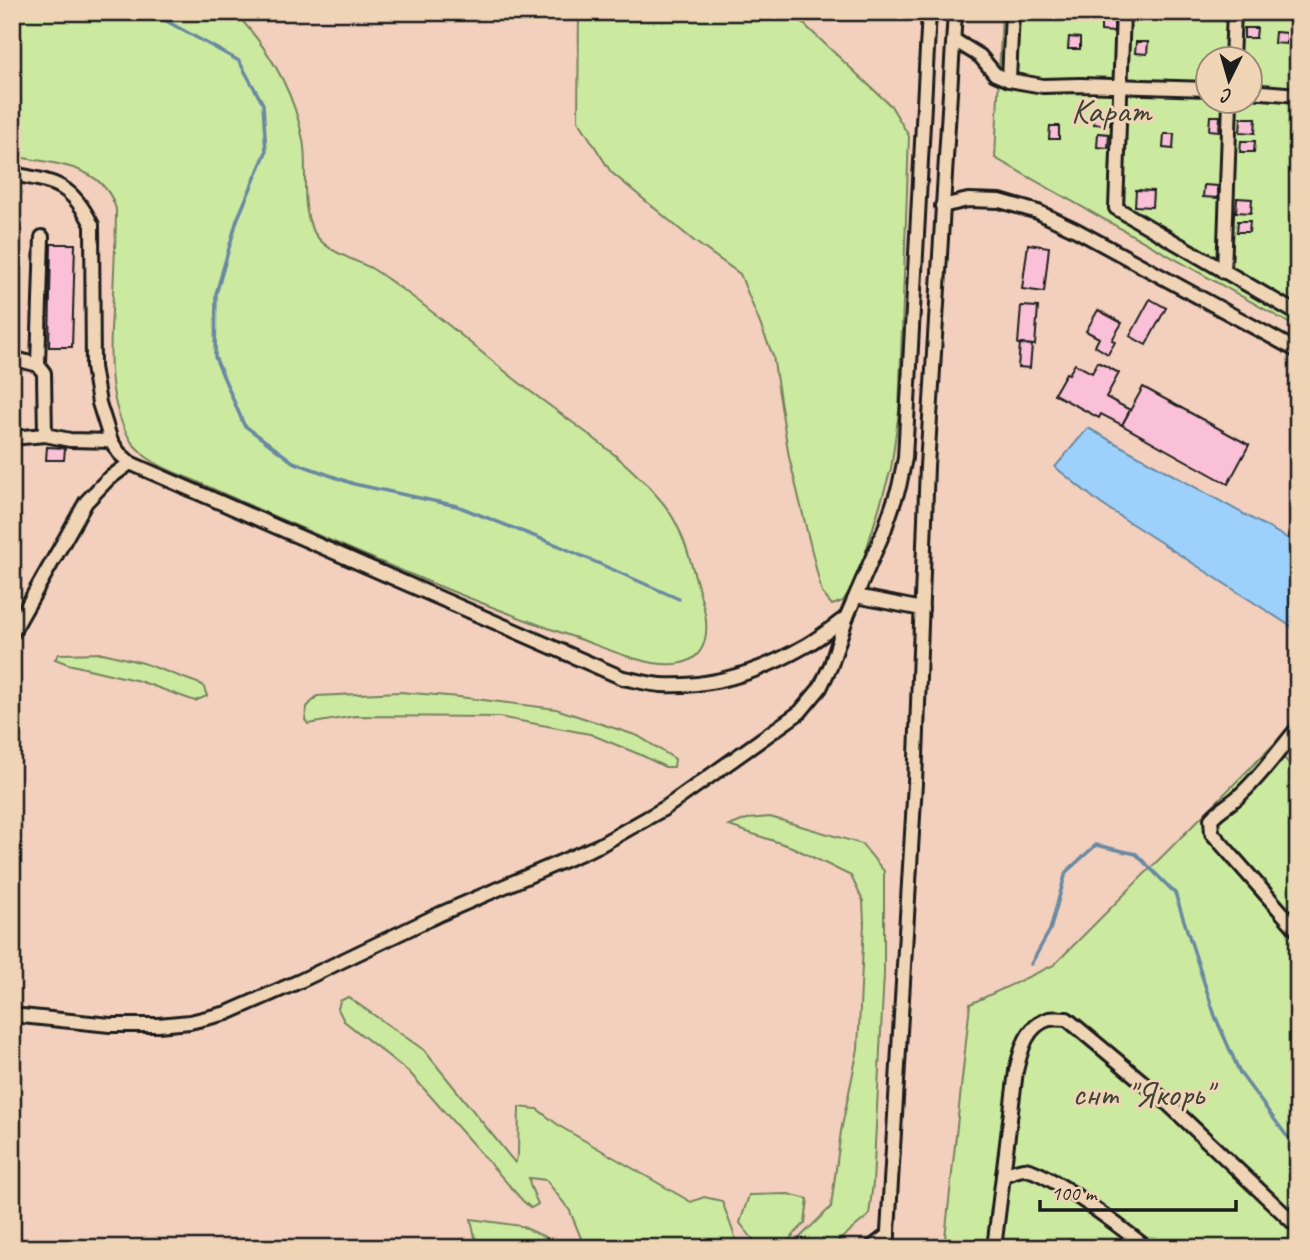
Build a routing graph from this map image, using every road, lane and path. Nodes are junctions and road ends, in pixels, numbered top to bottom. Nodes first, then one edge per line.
1 (929, 12) edge
2 (955, 12) edge
3 (1012, 12) edge
4 (1123, 12) edge
5 (1234, 12) edge
6 (954, 40) junction
7 (1233, 46) edge
8 (1009, 80) junction
9 (1120, 86) junction
10 (1194, 88) edge
11 (1264, 92) edge
12 (1298, 95) edge
13 (1230, 116) edge
14 (12, 174) edge
15 (942, 206) junction
16 (42, 237) dead end
17 (1224, 272) junction
18 (1298, 314) edge
19 (1298, 351) edge
20 (12, 358) edge
21 (38, 365) junction
22 (44, 435) junction
23 (12, 438) edge
24 (111, 441) junction
25 (130, 463) junction
26 (856, 596) junction
27 (922, 609) junction
28 (847, 617) junction
29 (12, 633) edge
30 (1298, 727) edge
31 (1298, 931) edge
32 (12, 1015) edge
33 (1003, 1175) junction
34 (1298, 1227) edge
35 (888, 1242) edge
36 (871, 1248) edge
37 (994, 1248) edge
38 (1147, 1248) edge

1 - 26 street
2 - 6 street
3 - 8 street
4 - 9 street
5 - 7 street
6 - 8 street
6 - 15 street
8 - 9 street
9 - 10 street
9 - 17 street
11 - 12 street
13 - 17 street
14 - 24 street
15 - 19 street
15 - 27 street
16 - 21 street
17 - 18 street
20 - 21 street
21 - 22 street
22 - 23 street
22 - 24 street
24 - 25 street
25 - 28 street
25 - 29 street
26 - 27 street
26 - 28 street
27 - 35 street
28 - 32 street
30 - 31 street
33 - 34 street
33 - 37 street
33 - 38 street
35 - 36 street

